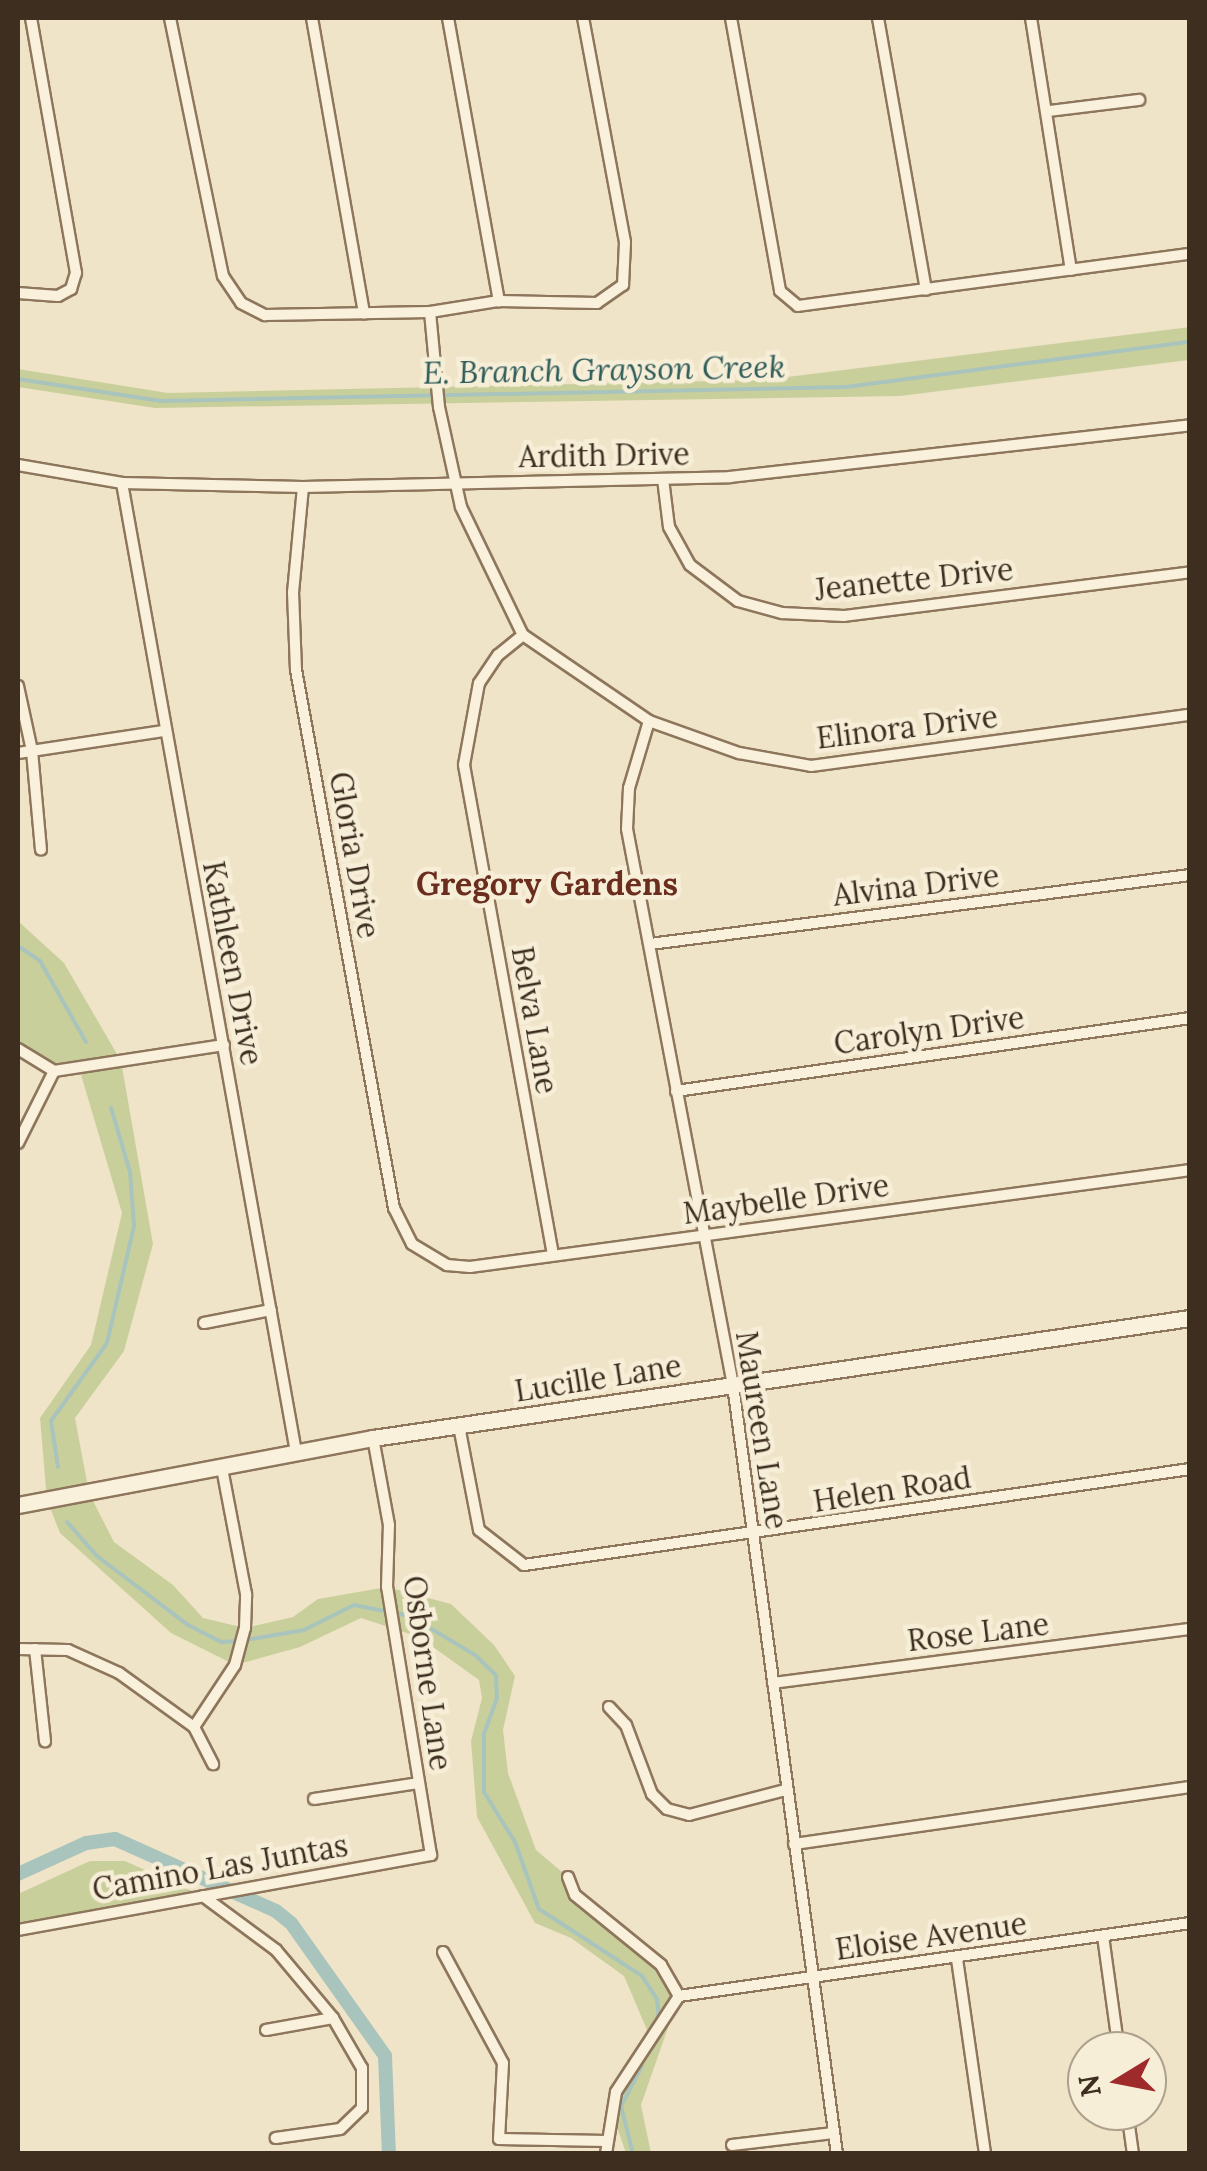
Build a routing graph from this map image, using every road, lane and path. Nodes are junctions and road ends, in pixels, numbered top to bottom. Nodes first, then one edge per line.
1 (32, 18) edge
2 (170, 18) edge
3 (312, 18) edge
4 (448, 18) edge
5 (583, 18) edge
6 (732, 18) edge
7 (878, 18) edge
8 (1031, 18) edge
9 (1139, 100) dead end
10 (1050, 111) junction
11 (1190, 254) edge
12 (1071, 270) junction
13 (926, 290) junction
14 (18, 293) edge
15 (499, 301) junction
16 (430, 312) junction
17 (364, 313) junction
18 (1190, 426) edge
19 (18, 466) edge
20 (664, 478) junction
21 (122, 483) junction
22 (454, 483) junction
23 (303, 486) junction
24 (1190, 572) edge
25 (522, 635) junction
26 (18, 686) edge
27 (1190, 715) edge
28 (648, 721) junction
29 (163, 731) junction
30 (32, 751) junction
31 (18, 753) edge
32 (40, 850) dead end
33 (1190, 875) edge
34 (650, 944) junction
35 (1190, 1018) edge
36 (224, 1045) junction
37 (18, 1050) edge
38 (54, 1072) junction
39 (676, 1092) junction
40 (18, 1143) edge
41 (1190, 1170) edge
42 (402, 1229) joint
43 (701, 1235) junction
44 (552, 1254) junction
45 (271, 1310) junction
46 (1190, 1318) edge
47 (204, 1323) dead end
48 (733, 1385) junction
49 (459, 1426) junction
50 (373, 1438) junction
51 (296, 1452) junction
52 (222, 1468) junction
53 (1190, 1469) edge
54 (18, 1505) edge
55 (754, 1536) junction
56 (1190, 1629) edge
57 (18, 1649) edge
58 (35, 1649) junction
59 (773, 1683) junction
60 (610, 1707) dead end
61 (194, 1727) junction
62 (44, 1741) dead end
63 (213, 1764) dead end
64 (418, 1783) junction
65 (1190, 1787) edge
66 (786, 1790) junction
67 (314, 1800) dead end
68 (794, 1844) junction
69 (431, 1855) joint
70 (568, 1877) dead end
71 (208, 1895) junction
72 (1190, 1923) edge
73 (18, 1930) edge
74 (1103, 1936) junction
75 (442, 1952) dead end
76 (957, 1959) junction
77 (814, 1978) junction
78 (679, 1996) junction
79 (333, 2018) junction
80 (266, 2030) dead end
81 (1116, 2031) edge
82 (833, 2133) junction
83 (276, 2138) dead end
84 (606, 2141) junction
85 (732, 2145) dead end
86 (606, 2154) edge
87 (837, 2154) edge
88 (985, 2154) edge

1 - 14 street
2 - 17 street
3 - 17 street
4 - 15 street
5 - 15 street
6 - 13 street
7 - 13 street
8 - 10 street
9 - 10 street
10 - 12 street
11 - 12 street
12 - 13 street
15 - 16 street
16 - 17 street
16 - 22 street
18 - 20 street, Ardith Drive
19 - 21 street, Ardith Drive
20 - 22 street, Ardith Drive
20 - 24 street, Jeanette Drive
21 - 23 street, Ardith Drive
21 - 29 street, Kathleen Drive
22 - 23 street, Ardith Drive
22 - 25 street
23 - 42 street, Gloria Drive
25 - 28 street, Elinora Drive
25 - 44 street, Belva Lane
26 - 30 street
27 - 28 street, Elinora Drive
28 - 34 street, Maureen Lane
29 - 30 street
29 - 36 street, Kathleen Drive
30 - 31 street
30 - 32 street
33 - 34 street, Alvina Drive
34 - 39 street, Maureen Lane
35 - 39 street, Carolyn Drive
36 - 38 street
36 - 45 street, Kathleen Drive
37 - 38 street
38 - 40 street
39 - 43 street, Maureen Lane
41 - 43 street, Maybelle Drive
42 - 44 street, Maybelle Drive
43 - 44 street, Maybelle Drive
43 - 48 street, Maureen Lane
45 - 47 street
45 - 51 street, Kathleen Drive
46 - 48 street, Lucille Lane
48 - 49 street, Lucille Lane
48 - 55 street, Maureen Lane
49 - 50 street, Lucille Lane
49 - 55 street, Helen Road
50 - 51 street, Lucille Lane
50 - 64 street, Osborne Lane
51 - 52 street, Lucille Lane
52 - 54 street, Lucille Lane
52 - 61 street
53 - 55 street, Helen Road
55 - 59 street, Maureen Lane
56 - 59 street, Rose Lane
57 - 58 street
58 - 61 street
58 - 62 street
59 - 66 street, Maureen Lane
60 - 66 street
61 - 63 street
64 - 67 street
64 - 69 street, Osborne Lane
65 - 68 street
66 - 68 street, Maureen Lane
68 - 77 street, Maureen Lane
69 - 71 street, Camino Las Juntas
70 - 78 street
71 - 73 street, Camino Las Juntas
71 - 79 street
72 - 74 street, Eloise Avenue
74 - 76 street, Eloise Avenue
74 - 81 street
75 - 84 street
76 - 77 street, Eloise Avenue
76 - 88 street
77 - 78 street, Eloise Avenue
77 - 82 street, Maureen Lane
78 - 84 street
79 - 80 street
79 - 83 street
82 - 85 street
82 - 87 street, Maureen Lane
84 - 86 street

